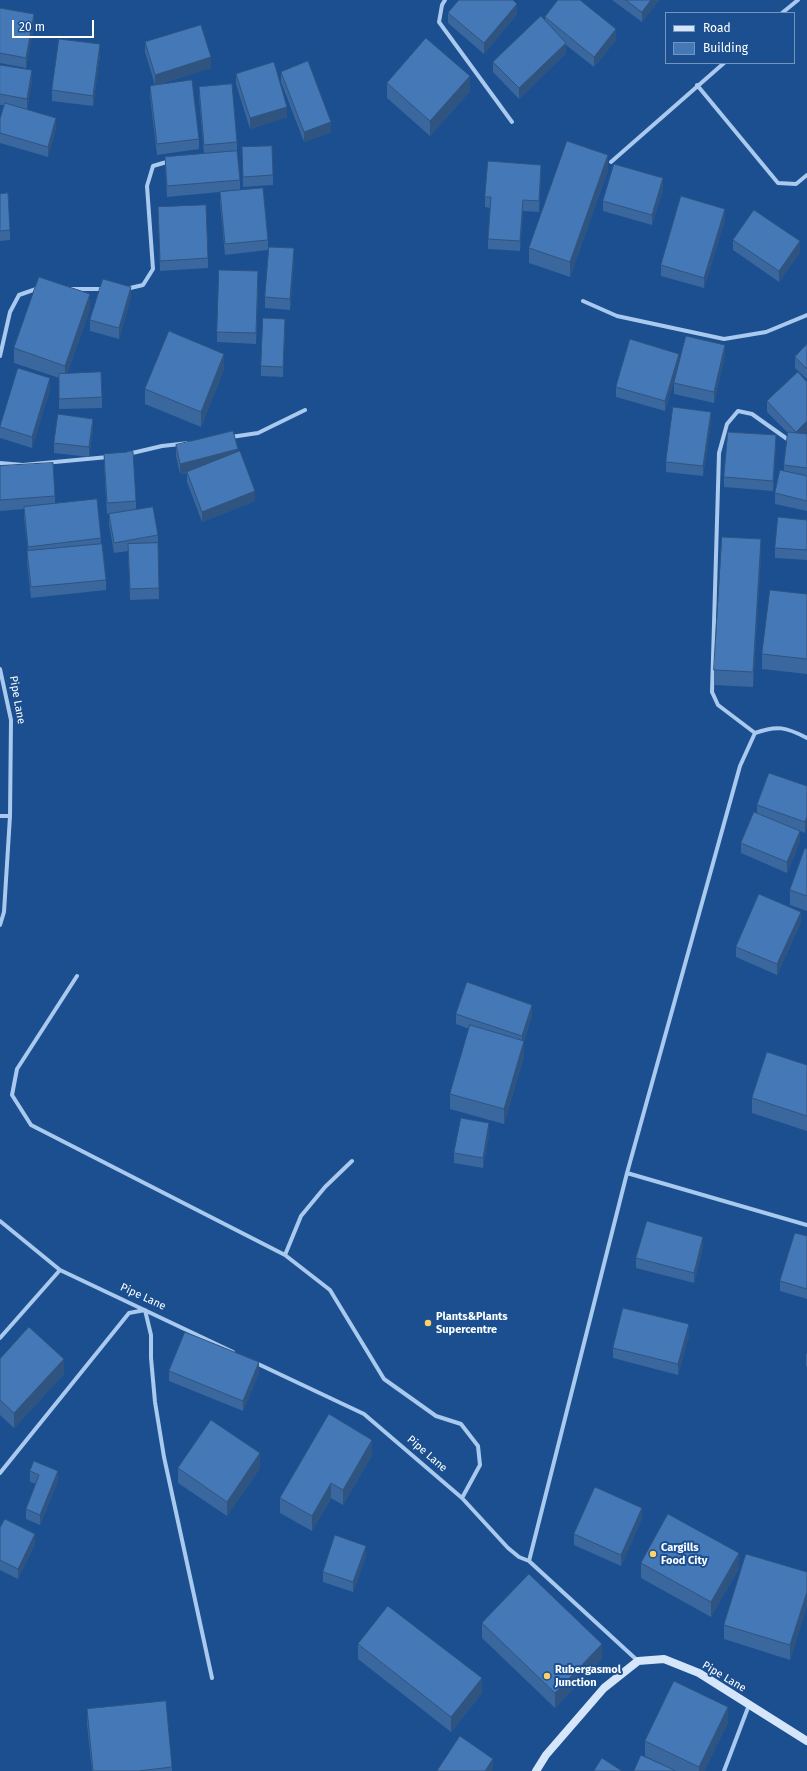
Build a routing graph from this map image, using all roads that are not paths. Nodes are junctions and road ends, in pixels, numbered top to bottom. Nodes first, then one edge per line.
1 (445, 0) edge
2 (798, 0) edge
3 (783, 12) edge
4 (723, 64) edge
5 (697, 85) junction
6 (512, 122) dead end
7 (178, 159) edge
8 (610, 162) dead end
9 (807, 174) edge
10 (44, 288) edge
11 (66, 289) edge
12 (110, 289) edge
13 (117, 289) edge
14 (583, 301) dead end
15 (807, 315) edge
16 (0, 356) edge
17 (305, 410) dead end
18 (222, 438) edge
19 (192, 442) edge
20 (791, 442) edge
21 (122, 455) edge
22 (115, 457) edge
23 (0, 463) edge
24 (0, 669) edge
25 (755, 734) junction
26 (807, 738) edge
27 (0, 816) edge
28 (10, 816) junction
29 (2, 912) edge
30 (0, 925) edge
31 (78, 976) dead end
32 (352, 1161) dead end
33 (627, 1173) junction
34 (0, 1221) edge
35 (807, 1226) edge
36 (285, 1255) junction
37 (60, 1270) junction
38 (145, 1310) junction
39 (0, 1338) edge
40 (237, 1354) edge
41 (251, 1360) edge
42 (0, 1473) edge
43 (462, 1498) junction
44 (529, 1561) junction
45 (638, 1662) junction
46 (212, 1678) dead end
47 (749, 1705) junction
48 (807, 1741) edge
49 (536, 1771) edge
50 (724, 1771) edge

1 - 6 street
2 - 3 street
4 - 5 street
5 - 8 street
5 - 9 street
7 - 13 street
10 - 16 street
11 - 12 street
14 - 15 street
17 - 18 street
19 - 21 street
20 - 25 street
22 - 23 street
24 - 28 street, Pipe Lane
25 - 26 street
25 - 33 street
27 - 28 street
28 - 29 street, Pipe Lane
29 - 30 street, Pipe Lane
31 - 36 street
32 - 36 street
33 - 35 street
33 - 44 street
34 - 37 street, Pipe Lane
36 - 43 street
37 - 38 street, Pipe Lane
37 - 39 street
38 - 40 street, Pipe Lane
38 - 42 street
38 - 46 street
41 - 43 street, Pipe Lane
43 - 44 street, Pipe Lane
44 - 45 street, Pipe Lane
45 - 47 street, Pipe Lane
45 - 49 street
47 - 48 street, Pipe Lane
47 - 50 street

